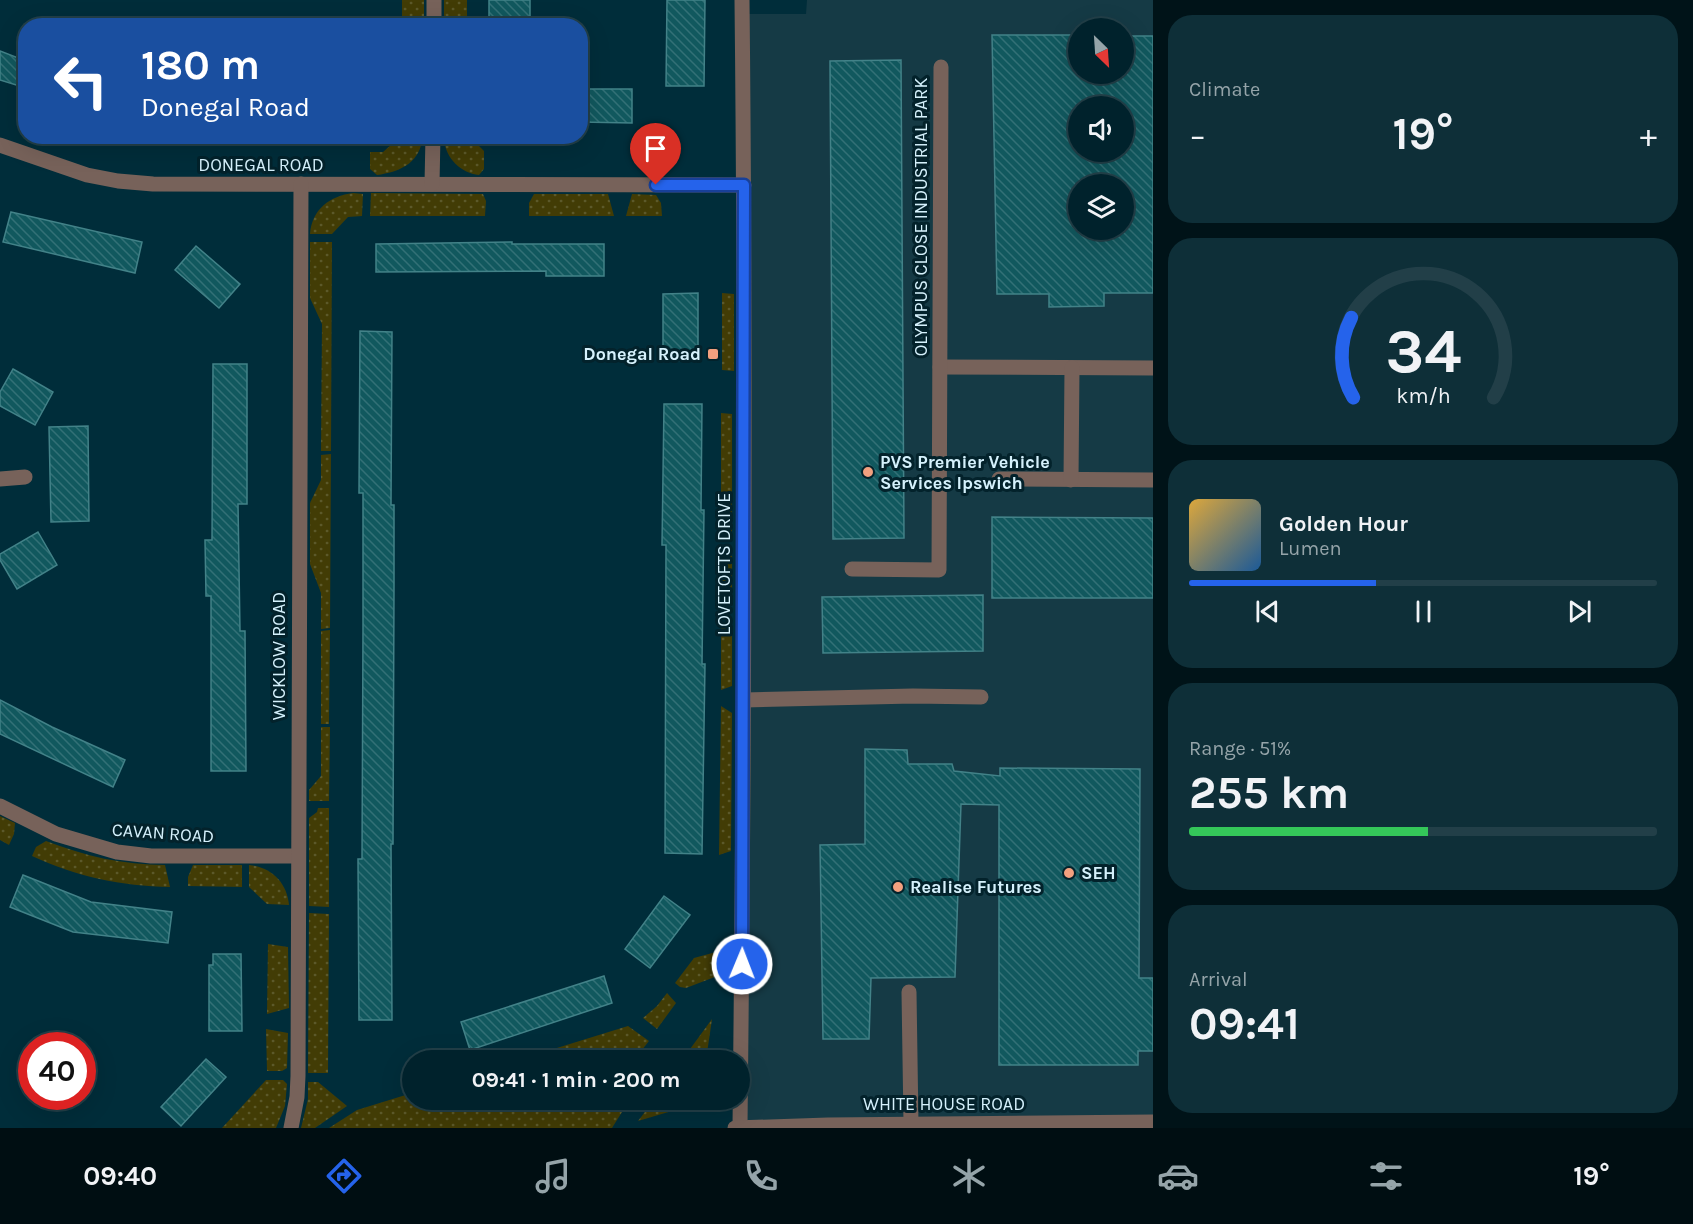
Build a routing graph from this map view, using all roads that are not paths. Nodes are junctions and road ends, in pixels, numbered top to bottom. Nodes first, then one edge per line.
1 (434, 0) edge
2 (742, 0) edge
3 (434, 18) edge
4 (941, 67) dead end
5 (433, 144) edge
6 (0, 146) edge
7 (301, 184) junction
8 (432, 184) junction
9 (744, 185) junction
10 (940, 367) junction
11 (1072, 368) junction
12 (1153, 368) edge
13 (25, 477) dead end
14 (0, 479) edge
15 (999, 480) dead end
16 (1071, 480) junction
17 (1153, 480) edge
18 (852, 570) dead end
19 (981, 697) dead end
20 (744, 700) junction
21 (0, 806) edge
22 (298, 856) junction
23 (909, 992) dead end
24 (1153, 1122) edge
25 (911, 1124) junction
26 (740, 1127) edge
27 (291, 1128) edge
28 (735, 1128) edge

1 - 3 street
2 - 9 street, LOVETOFTS DRIVE
4 - 10 street, OLYMPUS CLOSE INDUSTRIAL PARK
5 - 8 street
6 - 7 street, DONEGAL ROAD
7 - 8 street, DONEGAL ROAD
7 - 22 street, WICKLOW ROAD
8 - 9 street, DONEGAL ROAD
9 - 20 street, LOVETOFTS DRIVE
10 - 11 street, OLYMPUS CLOSE INDUSTRIAL PARK
10 - 18 street, OLYMPUS CLOSE INDUSTRIAL PARK
11 - 12 street, OLYMPUS CLOSE INDUSTRIAL PARK
11 - 16 street
13 - 14 street
15 - 16 street
16 - 17 street
19 - 20 street
20 - 26 street, LOVETOFTS DRIVE
21 - 22 street, CAVAN ROAD
22 - 27 street, WICKLOW ROAD
23 - 25 street
24 - 25 street, WHITE HOUSE ROAD
25 - 26 street, WHITE HOUSE ROAD
26 - 28 street, WHITE HOUSE ROAD

